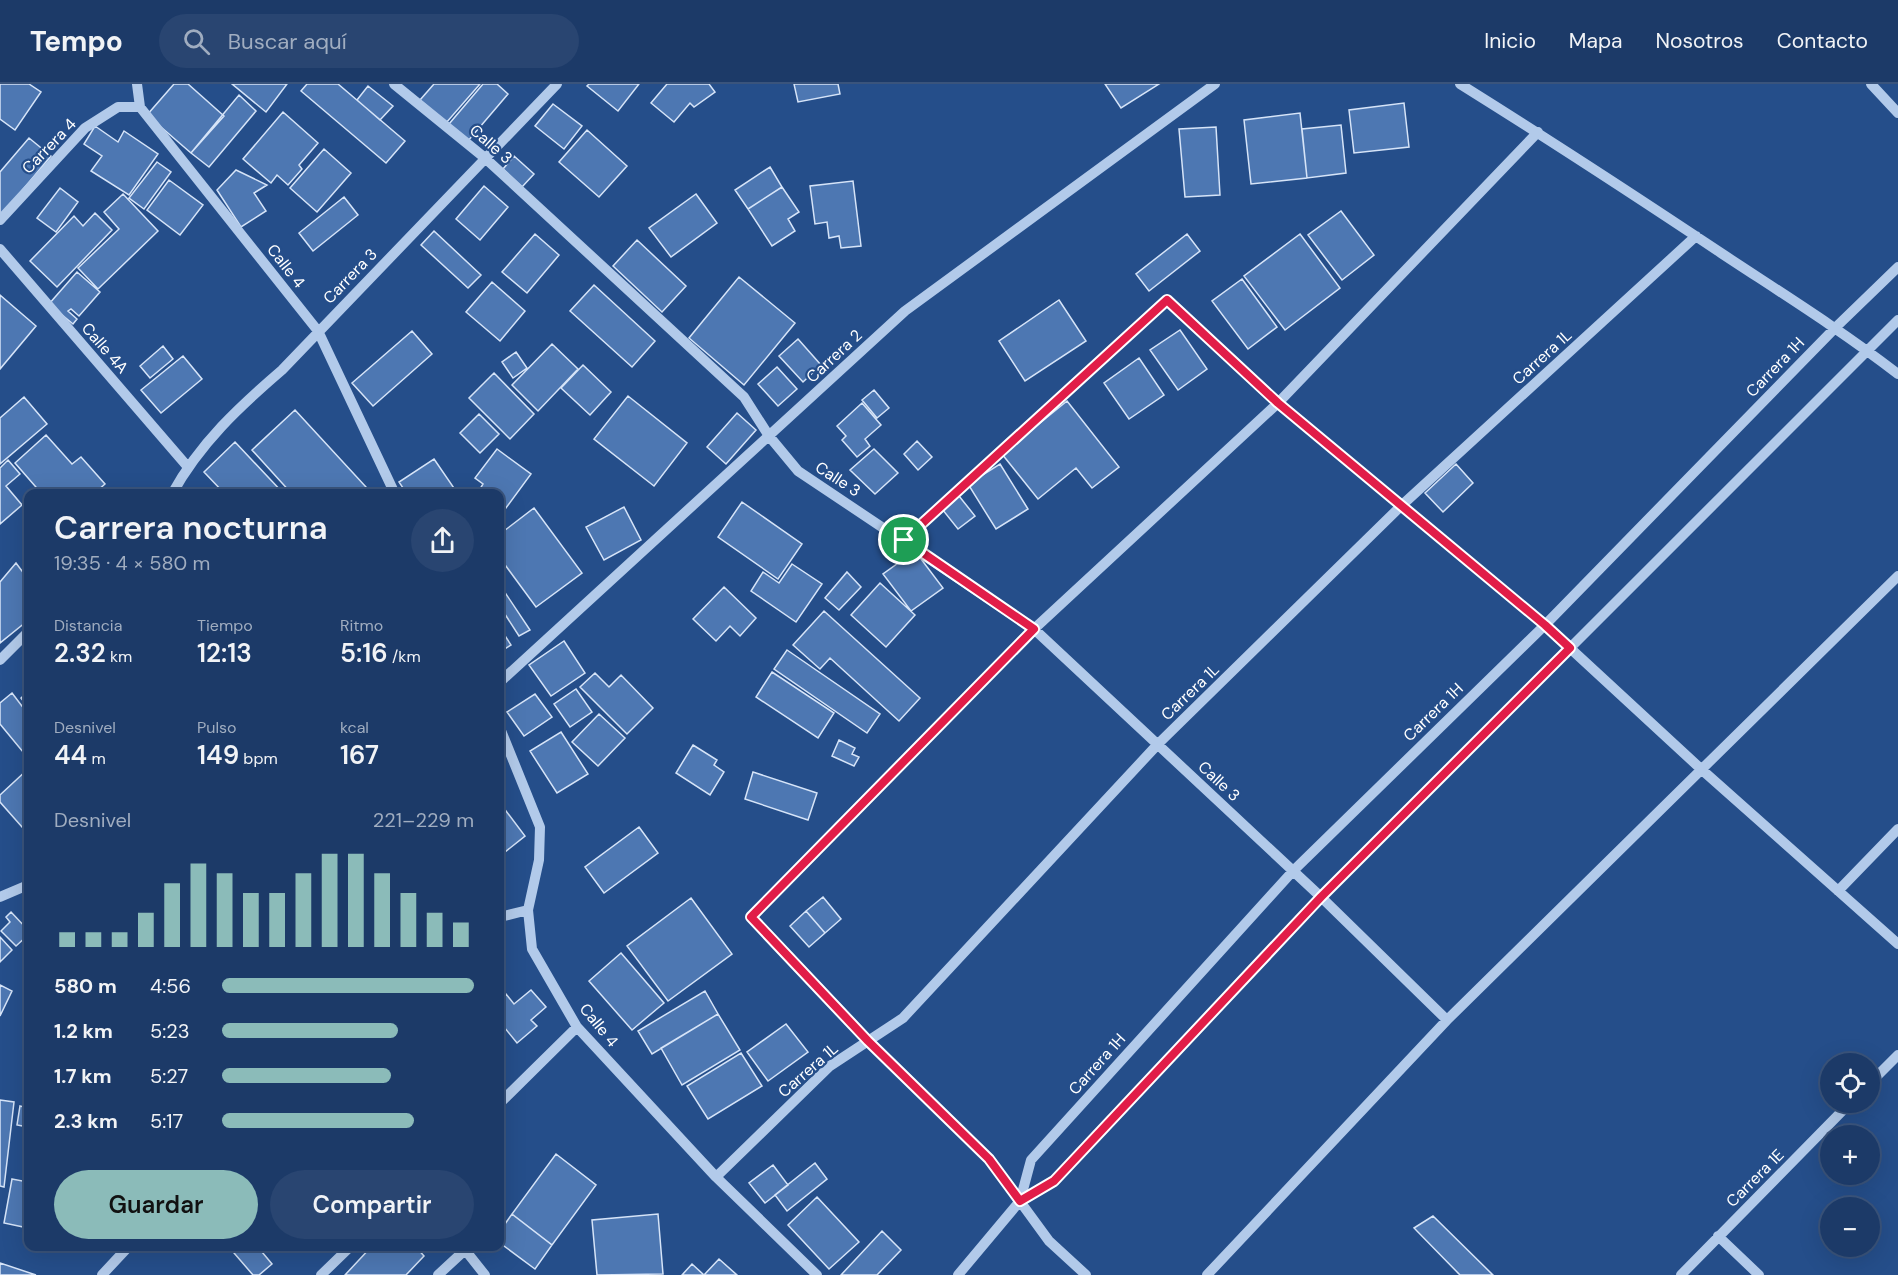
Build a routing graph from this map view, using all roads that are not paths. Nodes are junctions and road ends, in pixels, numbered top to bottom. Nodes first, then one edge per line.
1 (137, 84) edge
2 (394, 84) edge
3 (557, 84) edge
4 (1215, 84) edge
5 (1460, 84) edge
6 (1871, 84) edge
7 (140, 107) junction
8 (1898, 112) edge
9 (1538, 132) junction
10 (485, 158) junction
11 (0, 220) edge
12 (1696, 236) junction
13 (0, 249) edge
14 (1898, 267) edge
15 (1898, 320) edge
16 (1835, 328) junction
17 (318, 331) junction
18 (1868, 351) junction
19 (1898, 374) edge
20 (1278, 403) junction
21 (769, 436) junction
22 (187, 466) junction
23 (175, 489) edge
24 (393, 489) edge
25 (1401, 506) junction
26 (904, 540) junction
27 (1898, 576) edge
28 (1545, 625) junction
29 (1034, 629) junction
30 (24, 637) edge
31 (1570, 648) junction
32 (0, 660) edge
33 (504, 678) edge
34 (504, 738) edge
35 (1158, 744) junction
36 (1701, 769) junction
37 (1898, 829) edge
38 (1293, 871) junction
39 (24, 887) edge
40 (1838, 891) junction
41 (0, 897) edge
42 (1321, 897) junction
43 (528, 910) junction
44 (504, 916) edge
45 (1898, 944) edge
46 (1447, 1020) junction
47 (577, 1027) junction
48 (868, 1041) junction
49 (1898, 1055) edge
50 (1880, 1073) edge
51 (504, 1099) edge
52 (1840, 1113) edge
53 (716, 1177) junction
54 (1020, 1201) junction
55 (1718, 1236) junction
56 (124, 1251) edge
57 (346, 1251) edge
58 (461, 1251) edge
59 (466, 1251) edge
60 (102, 1275) edge
61 (321, 1275) edge
62 (438, 1275) edge
63 (485, 1275) edge
64 (817, 1275) edge
65 (958, 1275) edge
66 (1086, 1275) edge
67 (1207, 1275) edge
68 (1681, 1275) edge
69 (1760, 1275) edge

1 - 7 street
2 - 10 street, Calle 3
3 - 10 street, Carrera 3
4 - 21 street, Carrera 2
5 - 9 street
6 - 8 street
7 - 11 street, Carrera 4
7 - 17 street, Calle 4
9 - 12 street
9 - 20 street
10 - 17 street, Carrera 3
10 - 21 street, Calle 3
12 - 16 street
12 - 25 street, Carrera 1L
13 - 22 street, Calle 4A
14 - 16 street, Carrera 1H
15 - 18 street, Carrera 1H
16 - 18 street
16 - 28 street, Carrera 1H
17 - 22 street, Carrera 3
17 - 24 street, Calle 4
18 - 19 street
18 - 31 street, Carrera 1H
20 - 25 street
20 - 26 street
20 - 29 street
21 - 26 street, Calle 3
21 - 33 street, Carrera 2
22 - 23 street, Carrera 3
25 - 28 street
25 - 35 street, Carrera 1L
26 - 29 street, Calle 3
27 - 36 street
28 - 31 street
28 - 38 street, Carrera 1H
29 - 35 street, Calle 3
29 - 48 street
30 - 32 street
31 - 36 street
31 - 42 street, Carrera 1H
34 - 43 street, Calle 4
35 - 38 street, Calle 3
35 - 48 street, Carrera 1L
36 - 40 street
36 - 46 street
37 - 40 street
38 - 42 street, Calle 3
38 - 54 street, Carrera 1H
39 - 41 street
40 - 45 street
42 - 46 street, Calle 3
42 - 54 street, Carrera 1H
43 - 44 street
43 - 47 street, Calle 4
46 - 67 street
47 - 51 street
47 - 53 street, Calle 4
48 - 53 street, Carrera 1L
48 - 54 street
49 - 50 street
52 - 55 street, Carrera 1E
53 - 64 street, Calle 4
54 - 65 street, Carrera 1H
54 - 66 street
55 - 68 street, Carrera 1E
55 - 69 street
56 - 60 street
57 - 61 street
58 - 62 street
59 - 63 street

